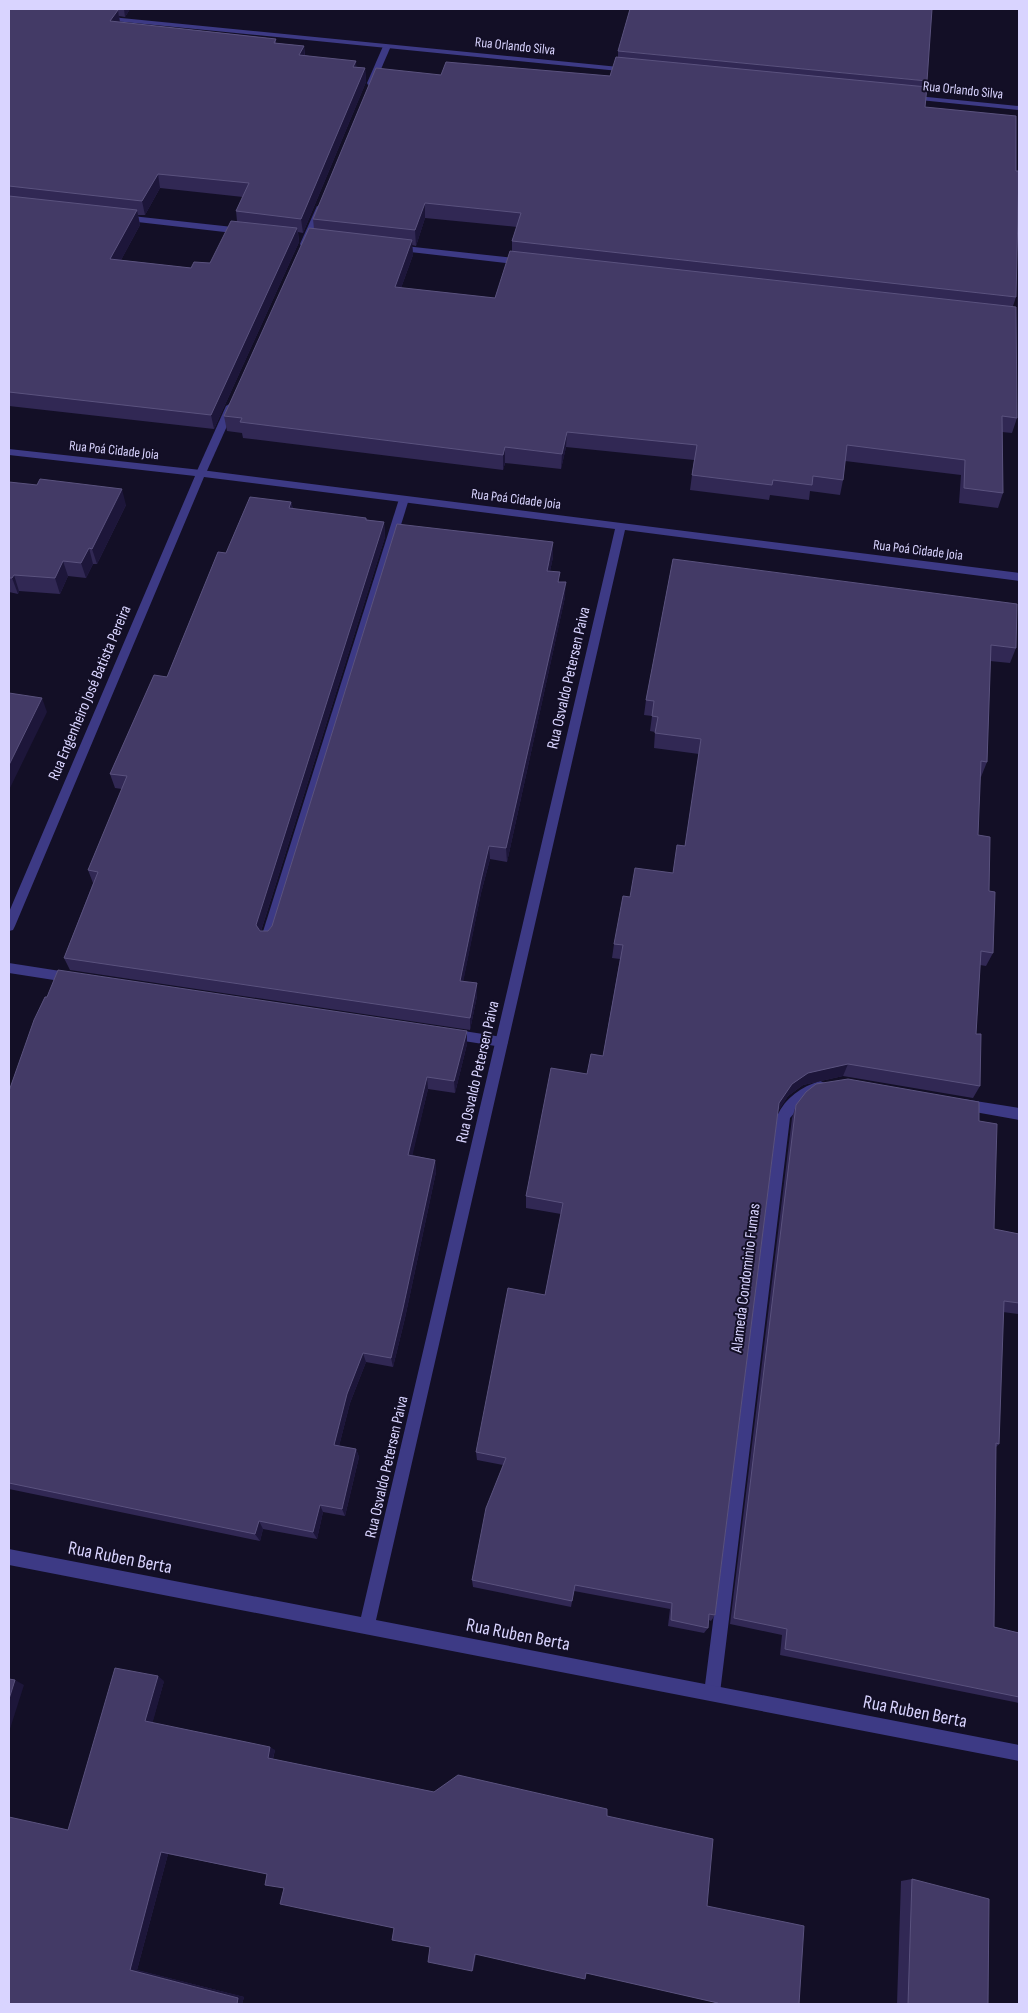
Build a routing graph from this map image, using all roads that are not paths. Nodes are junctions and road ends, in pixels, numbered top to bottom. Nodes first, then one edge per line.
1 (98, 18) edge
2 (386, 46) junction
3 (634, 70) edge
4 (368, 92) edge
5 (901, 96) edge
6 (1019, 108) edge
7 (322, 202) edge
8 (118, 217) edge
9 (247, 232) edge
10 (297, 237) edge
11 (307, 238) junction
12 (317, 239) edge
13 (386, 247) edge
14 (299, 256) edge
15 (534, 264) edge
16 (234, 401) edge
17 (9, 452) edge
18 (201, 473) junction
19 (404, 499) junction
20 (621, 526) junction
21 (1019, 577) edge
22 (9, 926) edge
23 (267, 938) edge
24 (9, 968) edge
25 (88, 980) edge
26 (443, 1033) edge
27 (502, 1042) junction
28 (833, 1085) edge
29 (950, 1103) edge
30 (1019, 1114) edge
31 (9, 1557) edge
32 (366, 1626) junction
33 (712, 1693) junction
34 (1019, 1753) edge

1 - 2 street, Rua Orlando Silva
2 - 3 street, Rua Orlando Silva
2 - 4 street
5 - 6 street, Rua Orlando Silva
7 - 11 street
8 - 9 street
10 - 11 street
11 - 12 street
11 - 14 street
13 - 15 street
16 - 18 street, Rua Engenheiro José Batista Pereira
17 - 18 street, Rua Poá Cidade Joia
18 - 19 street, Rua Poá Cidade Joia
18 - 22 street, Rua Engenheiro José Batista Pereira
19 - 20 street, Rua Poá Cidade Joia
19 - 23 street
20 - 21 street, Rua Poá Cidade Joia
20 - 27 street, Rua Osvaldo Petersen Paiva
24 - 25 street
26 - 27 street
27 - 32 street, Rua Osvaldo Petersen Paiva
28 - 33 street, Alameda Condominio Fumas
29 - 30 street
31 - 32 street, Rua Ruben Berta
32 - 33 street, Rua Ruben Berta
33 - 34 street, Rua Ruben Berta

